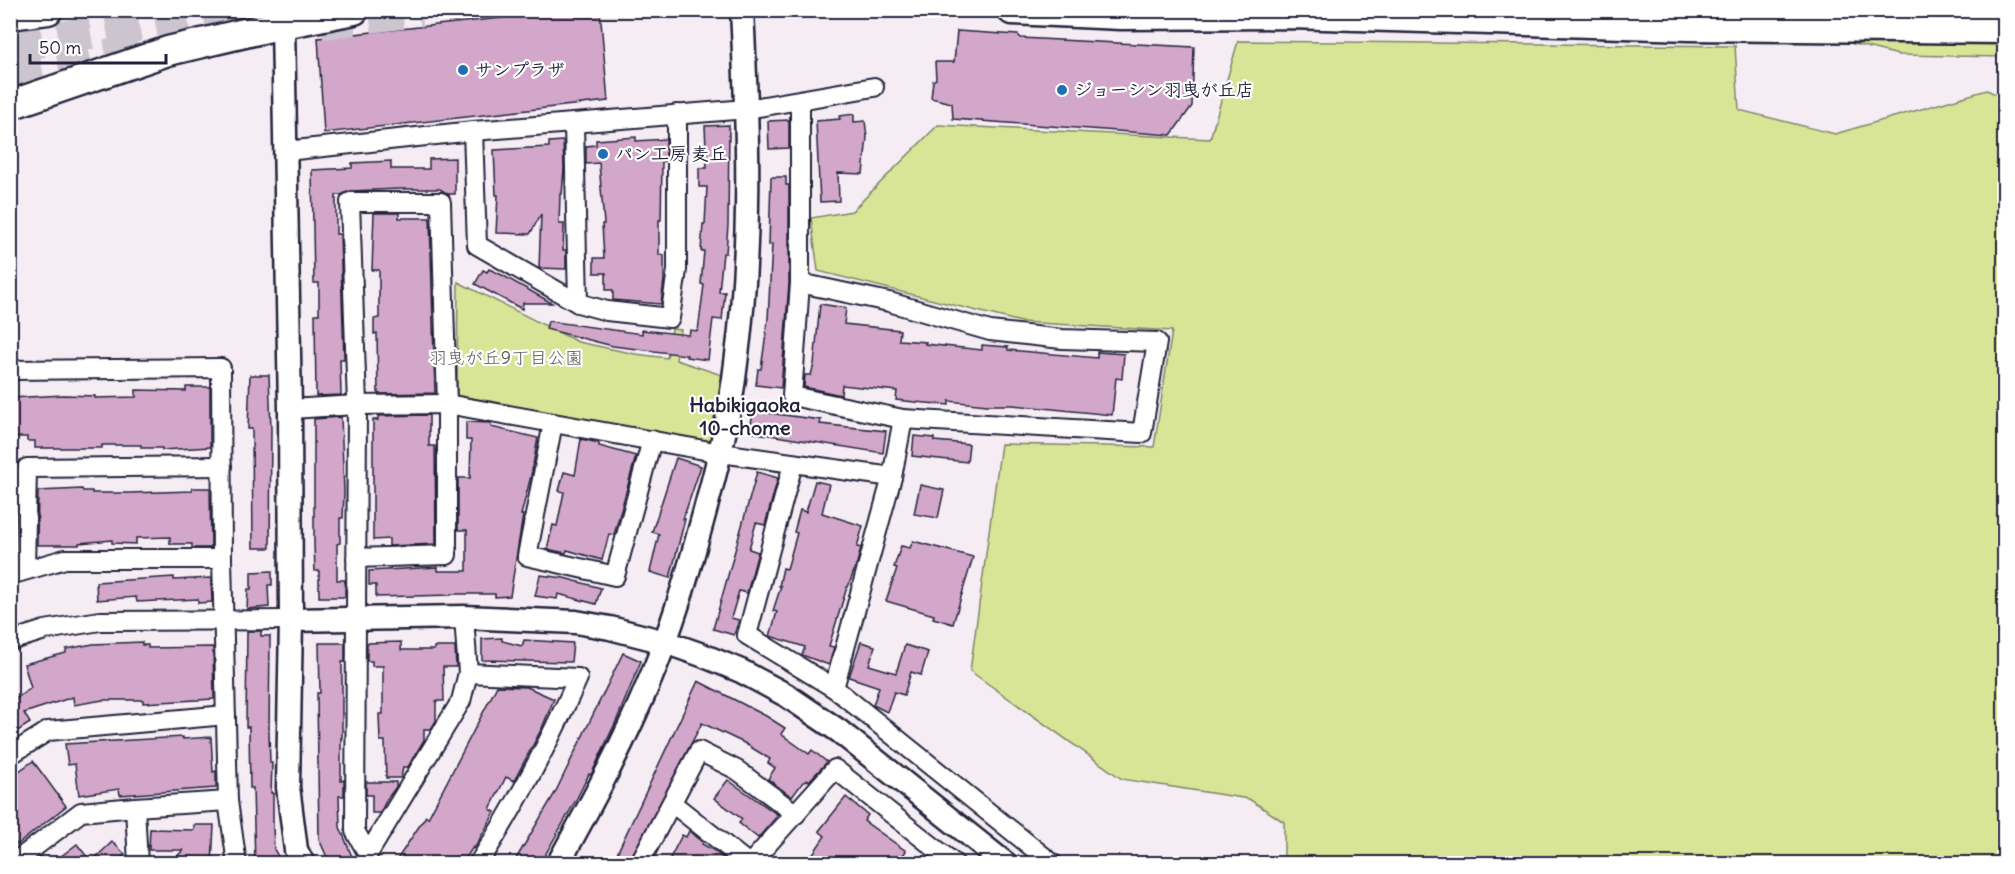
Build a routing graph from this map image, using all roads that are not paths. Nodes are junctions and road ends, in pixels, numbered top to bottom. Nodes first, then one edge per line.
1 (48, 10) edge
2 (354, 10) edge
3 (742, 10) edge
4 (1012, 10) edge
5 (10, 15) edge
6 (1690, 18) edge
7 (283, 24) junction
8 (2004, 29) edge
9 (874, 87) dead end
10 (800, 101) junction
11 (10, 105) edge
12 (747, 109) junction
13 (677, 114) junction
14 (574, 123) junction
15 (473, 131) junction
16 (286, 151) junction
17 (800, 283) junction
18 (578, 303) junction
19 (10, 370) edge
20 (447, 404) junction
21 (357, 405) junction
22 (290, 409) junction
23 (903, 418) junction
24 (553, 423) junction
25 (652, 440) junction
26 (721, 453) junction
27 (793, 464) junction
28 (222, 466) junction
29 (892, 477) junction
30 (356, 558) junction
31 (222, 559) junction
32 (18, 573) edge
33 (464, 617) junction
34 (356, 618) junction
35 (224, 619) junction
36 (291, 620) junction
37 (10, 641) edge
38 (664, 642) junction
39 (468, 673) junction
40 (834, 688) junction
41 (226, 715) junction
42 (10, 755) edge
43 (228, 801) junction
44 (672, 802) junction
45 (135, 807) junction
46 (796, 814) junction
47 (374, 859) edge
48 (996, 861) edge
49 (12, 864) edge
50 (138, 864) edge
51 (237, 864) edge
52 (303, 864) edge
53 (478, 864) edge
54 (558, 864) edge
55 (639, 864) edge
56 (750, 864) edge
57 (955, 864) edge
58 (1053, 864) edge

1 - 5 main road
2 - 7 main road
3 - 12 street
4 - 6 main road
6 - 8 main road
7 - 11 main road
7 - 16 street
9 - 10 street
10 - 12 street
10 - 17 street
12 - 13 street
12 - 26 street
13 - 14 street
13 - 18 street
14 - 15 street
14 - 18 street
15 - 16 street
15 - 18 street
16 - 22 street
17 - 23 street
17 - 23 street
19 - 28 street
20 - 21 street
20 - 21 street
20 - 24 street
20 - 30 street
21 - 22 street
21 - 30 street
22 - 36 street
23 - 29 street
24 - 25 street
24 - 25 street
25 - 26 street
26 - 27 street
26 - 38 street
27 - 29 street
27 - 40 street
28 - 31 street
28 - 32 street
29 - 40 street
30 - 34 street
31 - 32 street
31 - 35 street
33 - 34 street
33 - 38 street
33 - 39 street
34 - 36 street
34 - 47 street
35 - 36 street
35 - 37 street
35 - 41 street
36 - 52 street
38 - 48 street
38 - 54 street
39 - 47 street
39 - 53 street
40 - 58 street
41 - 42 street
41 - 43 street
43 - 45 street
43 - 51 street
44 - 46 street
44 - 55 street
44 - 56 street
45 - 49 street
45 - 50 street
46 - 56 street
46 - 57 street

